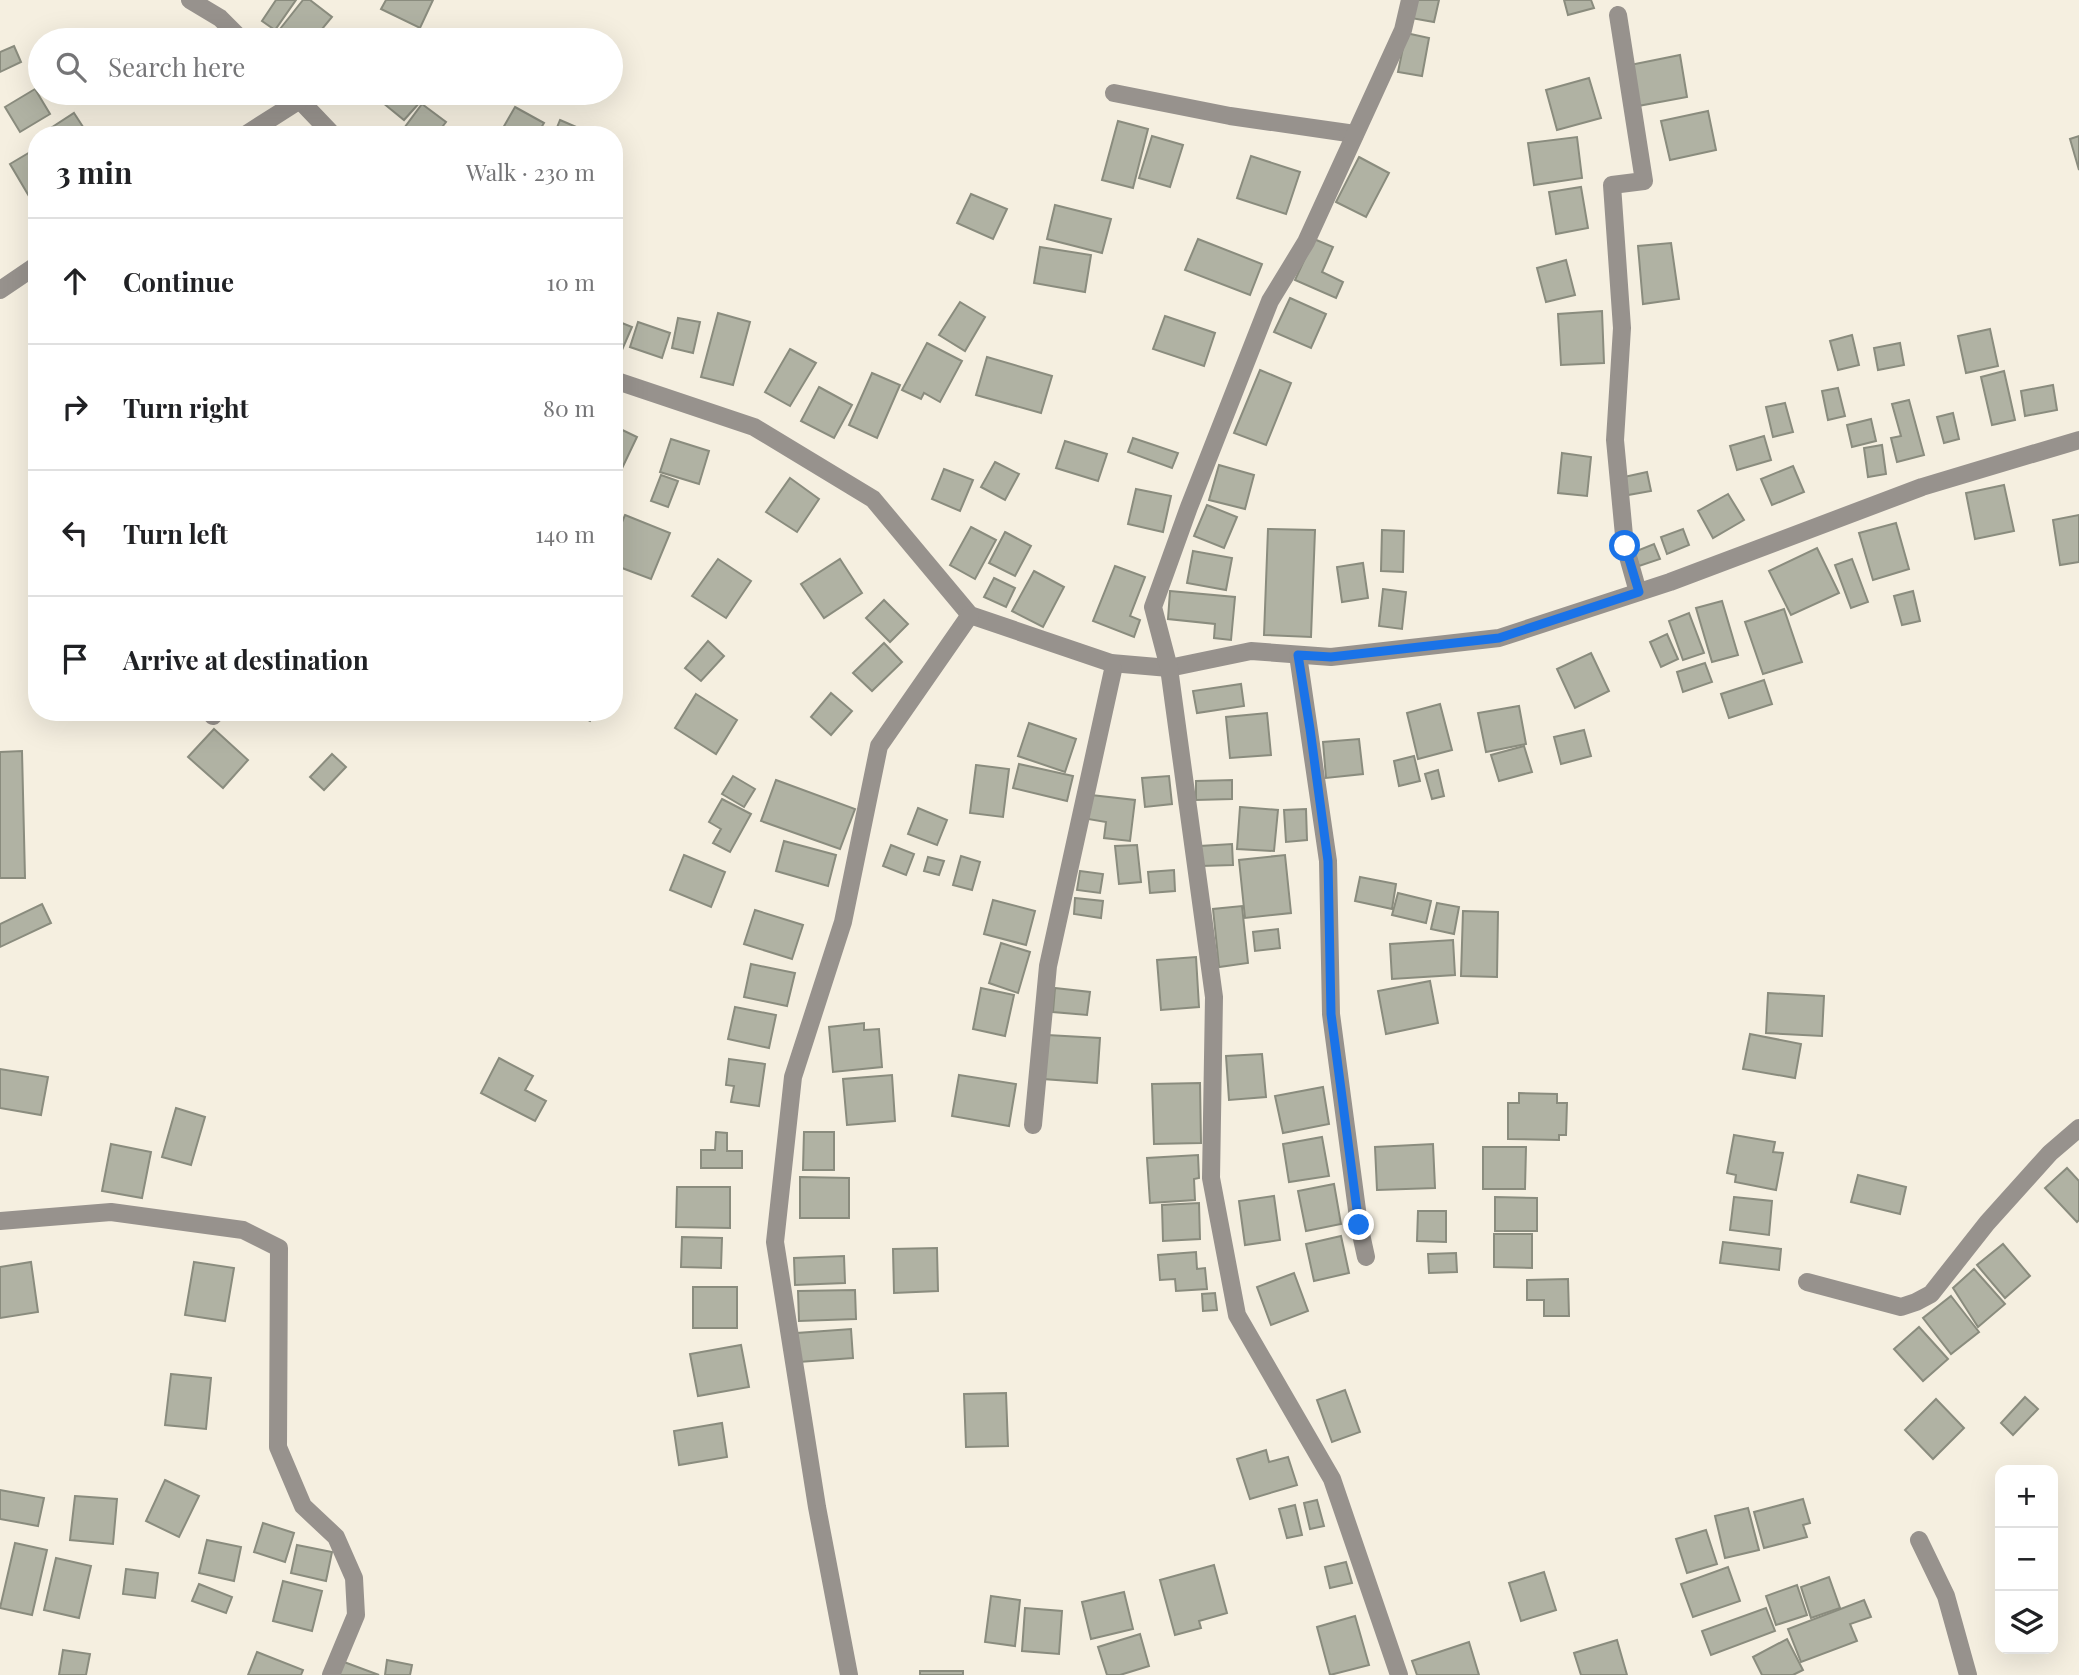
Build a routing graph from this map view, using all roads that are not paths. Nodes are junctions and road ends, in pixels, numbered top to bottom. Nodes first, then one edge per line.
1 (190, 0) edge
2 (1410, 0) edge
3 (1618, 15) dead end
4 (230, 28) edge
5 (1114, 93) dead end
6 (285, 105) edge
7 (305, 105) edge
8 (257, 126) edge
9 (325, 126) edge
10 (1355, 134) junction
11 (28, 271) edge
12 (0, 290) edge
13 (623, 383) edge
14 (2079, 440) edge
15 (1639, 592) junction
16 (970, 615) junction
17 (1298, 655) junction
18 (1111, 663) junction
19 (1169, 668) junction
20 (1033, 1125) dead end
21 (2079, 1128) edge
22 (0, 1221) edge
23 (1366, 1256) dead end
24 (1807, 1282) dead end
25 (1919, 1540) dead end
26 (331, 1675) edge
27 (849, 1675) edge
28 (1399, 1675) edge
29 (1968, 1675) edge

1 - 4 street
2 - 10 street
3 - 15 street
5 - 10 street
6 - 8 street
7 - 9 street
10 - 19 street
11 - 12 street
13 - 16 street
14 - 15 street
15 - 17 street
16 - 18 street
16 - 27 street
17 - 19 street
17 - 23 street
18 - 19 street
18 - 20 street
19 - 28 street
21 - 24 street
22 - 26 street
25 - 29 street

